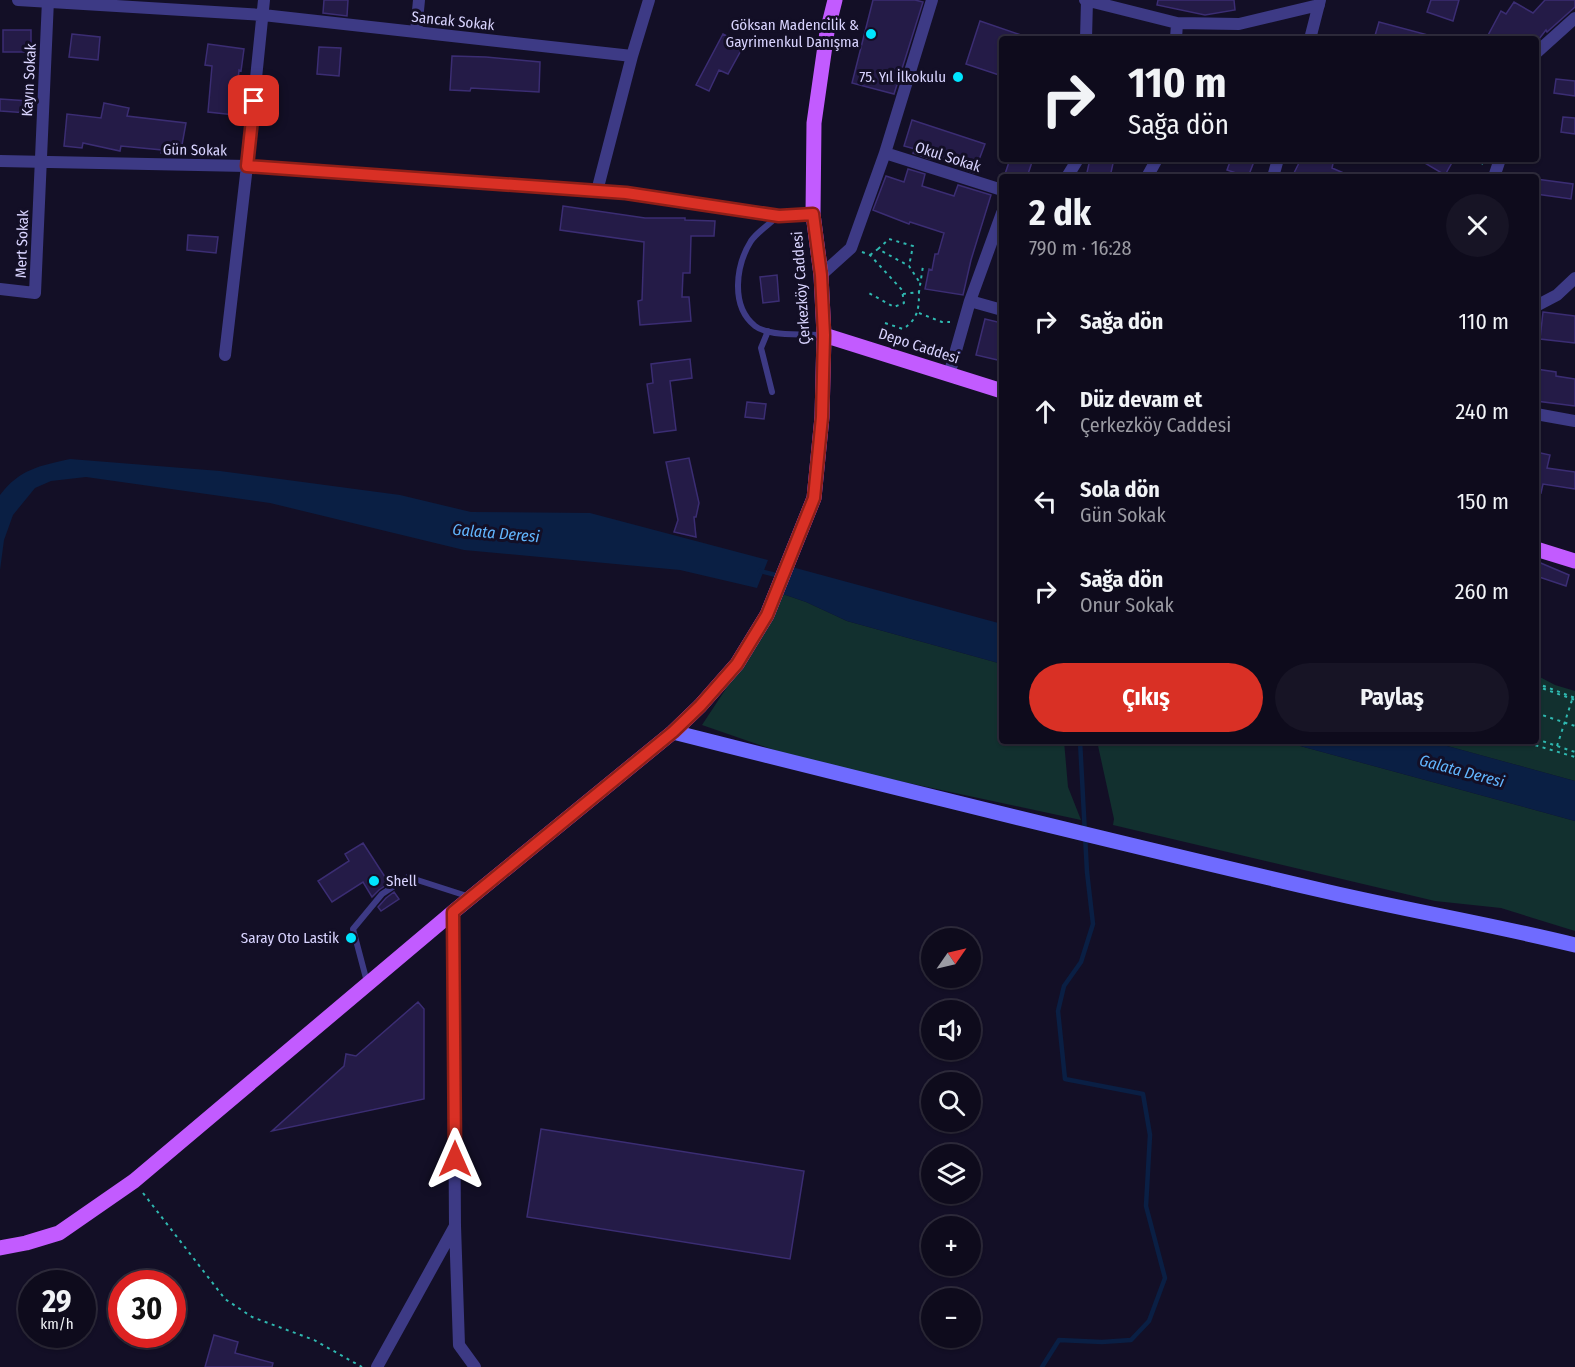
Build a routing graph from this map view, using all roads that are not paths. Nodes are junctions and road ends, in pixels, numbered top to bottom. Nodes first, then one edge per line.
1 (18, 0) edge
2 (264, 0) edge
3 (419, 0) edge
4 (649, 0) edge
5 (835, 0) edge
6 (932, 0) edge
7 (1086, 0) edge
8 (48, 1) edge
9 (1320, 2) edge
10 (262, 15) junction
11 (1575, 18) edge
12 (1177, 23) junction
13 (416, 32) junction
14 (1086, 36) edge
15 (1176, 36) edge
16 (1311, 36) edge
17 (1539, 50) edge
18 (632, 57) junction
19 (885, 153) junction
20 (0, 161) edge
21 (40, 162) junction
22 (247, 166) junction
23 (999, 189) edge
24 (597, 191) junction
25 (813, 214) junction
26 (779, 216) junction
27 (999, 221) edge
28 (821, 275) junction
29 (1575, 278) edge
30 (0, 289) edge
31 (970, 302) junction
32 (1539, 304) edge
33 (999, 309) edge
34 (768, 331) junction
35 (824, 335) junction
36 (225, 355) dead end
37 (949, 375) junction
38 (999, 390) edge
39 (772, 392) dead end
40 (1539, 415) edge
41 (1575, 421) edge
42 (1539, 550) edge
43 (1575, 561) edge
44 (673, 732) junction
45 (470, 898) junction
46 (453, 912) junction
47 (1575, 945) edge
48 (367, 984) junction
49 (455, 1226) junction
50 (0, 1248) edge
51 (377, 1367) edge
52 (475, 1367) edge

1 - 8 street, Sancak Sokak
2 - 10 street
3 - 13 street
4 - 18 street
5 - 25 main road, Çerkezköy Caddesi
6 - 19 street
7 - 12 street
7 - 14 street
8 - 10 street, Sancak Sokak
8 - 21 street, Kayın Sokak
9 - 12 street
9 - 16 street
10 - 13 street, Sancak Sokak
10 - 22 street
11 - 17 street
12 - 15 street
13 - 18 street, Sancak Sokak
18 - 24 street
19 - 23 street, Okul Sokak
19 - 28 street
20 - 21 street, Gün Sokak
21 - 22 street, Gün Sokak
21 - 30 street, Mert Sokak
22 - 24 street, Gün Sokak
22 - 36 street
24 - 26 street, Gün Sokak
25 - 26 street, Gün Sokak
25 - 28 main road, Çerkezköy Caddesi
26 - 34 lane
27 - 31 street
28 - 35 main road, Çerkezköy Caddesi
29 - 32 street
31 - 33 street
31 - 37 street
34 - 35 lane
34 - 39 lane
35 - 37 main road, Depo Caddesi
35 - 44 main road, Çerkezköy Caddesi
37 - 38 main road, Depo Caddesi
40 - 41 street
42 - 43 main road
44 - 45 main road, Çerkezköy Caddesi
44 - 47 street
45 - 46 main road, Çerkezköy Caddesi
45 - 48 lane
46 - 48 main road, Çerkezköy Caddesi
46 - 49 street
48 - 50 main road, Çerkezköy Caddesi
49 - 51 street
49 - 52 street

